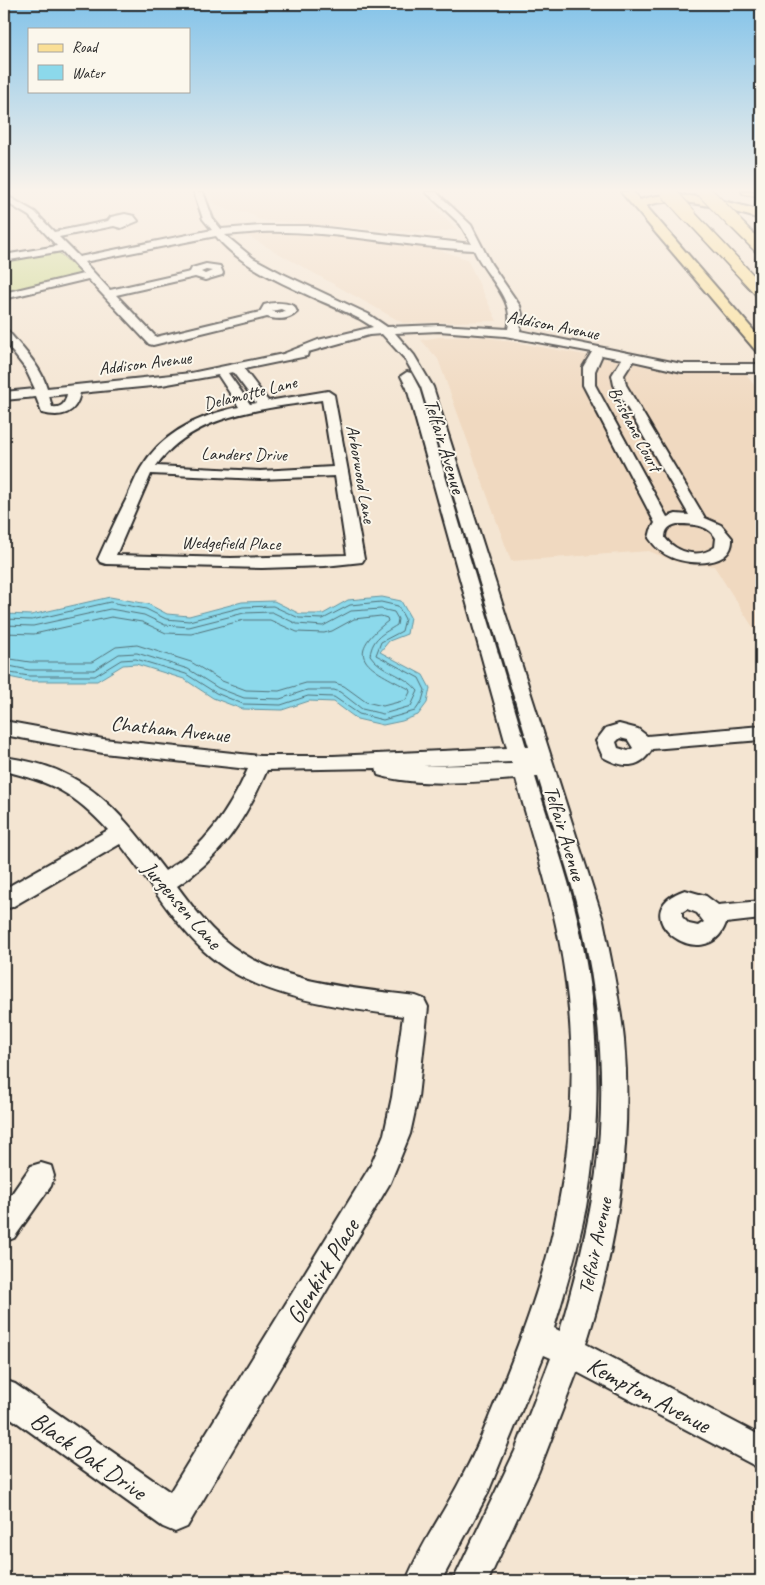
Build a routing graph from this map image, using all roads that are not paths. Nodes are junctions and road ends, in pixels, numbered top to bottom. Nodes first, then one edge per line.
1 (81, 266) edge
2 (245, 266) edge
3 (487, 266) edge
4 (691, 266) edge
5 (737, 266) edge
6 (195, 274) dead end
7 (90, 275) junction
8 (761, 292) edge
9 (107, 294) junction
10 (4, 296) edge
11 (267, 314) dead end
12 (4, 332) edge
13 (377, 333) junction
14 (513, 334) junction
15 (761, 348) edge
16 (598, 352) junction
17 (629, 358) junction
18 (761, 358) edge
19 (652, 363) junction
20 (236, 368) junction
21 (761, 368) edge
22 (221, 370) junction
23 (74, 388) junction
24 (42, 391) junction
25 (328, 395) joint
26 (4, 396) edge
27 (265, 406) junction
28 (247, 409) junction
29 (611, 425) junction
30 (643, 425) junction
31 (147, 470) junction
32 (341, 471) junction
33 (699, 520) junction
34 (663, 524) junction
35 (106, 559) joint
36 (356, 559) joint
37 (4, 728) edge
38 (761, 733) edge
39 (642, 743) dead end
40 (542, 760) junction
41 (260, 762) junction
42 (521, 763) junction
43 (4, 764) edge
44 (121, 833) junction
45 (162, 884) junction
46 (4, 900) edge
47 (761, 910) edge
48 (713, 915) dead end
49 (416, 1007) joint
50 (41, 1176) dead end
51 (4, 1228) edge
52 (537, 1335) junction
53 (570, 1352) junction
54 (4, 1395) edge
55 (761, 1453) edge
56 (175, 1515) joint
57 (423, 1581) edge
58 (470, 1581) edge

1 - 7 street
2 - 13 street, Telfair Avenue
3 - 14 street
4 - 15 main road
5 - 8 highway, bridge
6 - 9 street
7 - 9 street
7 - 10 street
9 - 11 street
12 - 24 street
13 - 14 street, Addison Avenue
13 - 20 street, Addison Avenue
13 - 40 street, Telfair Avenue
13 - 42 street, Telfair Avenue
14 - 16 street, Addison Avenue
16 - 17 street, Addison Avenue
16 - 29 street, Brisbane Court
17 - 19 street, Addison Avenue
17 - 30 street, Brisbane Court
18 - 19 street, Addison Avenue
19 - 21 street, Addison Avenue
20 - 22 street, Addison Avenue
20 - 27 street
22 - 23 street, Addison Avenue
22 - 28 street
23 - 24 street, Addison Avenue
23 - 24 street
24 - 26 street, Addison Avenue
25 - 27 street, Delamotte Lane
25 - 32 street, Arborwood Lane
27 - 28 street, Delamotte Lane
28 - 31 street, Delamotte Lane
29 - 30 street
29 - 34 street, Brisbane Court
30 - 33 street, Brisbane Court
31 - 32 street, Landers Drive
31 - 35 street, Delamotte Lane
32 - 36 street, Arborwood Lane
33 - 34 street
33 - 34 street, Brisbane Court
35 - 36 street, Wedgefield Place
37 - 41 street, Chatham Avenue
38 - 39 street
40 - 42 street, Chatham Avenue
40 - 53 street, Telfair Avenue
41 - 42 street, Chatham Avenue
41 - 45 street
42 - 52 street, Telfair Avenue
43 - 44 street, Jurgensen Lane
44 - 45 street, Jurgensen Lane
44 - 46 street
45 - 49 street, Jurgensen Lane
47 - 48 street
49 - 56 street, Glenkirk Place
50 - 51 street
52 - 53 street, Kempton Avenue
52 - 57 street, Telfair Avenue
53 - 55 street, Kempton Avenue
53 - 58 street, Telfair Avenue
54 - 56 street, Black Oak Drive

